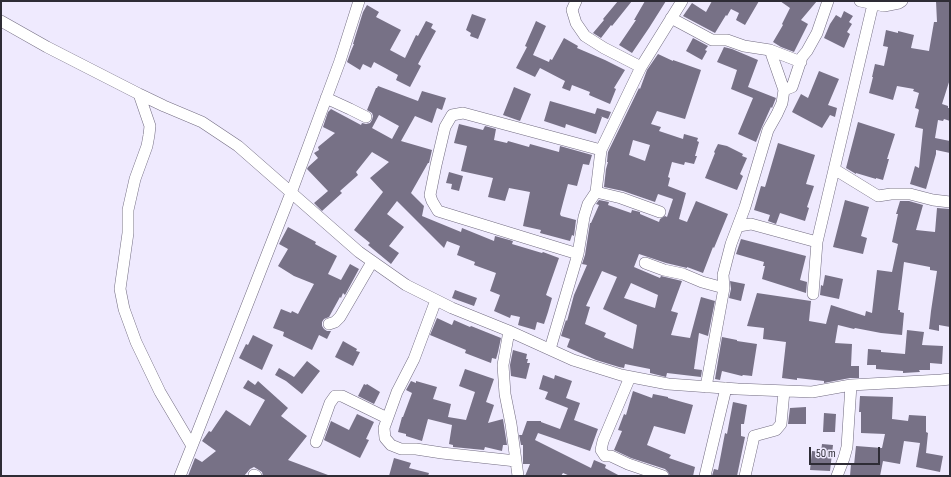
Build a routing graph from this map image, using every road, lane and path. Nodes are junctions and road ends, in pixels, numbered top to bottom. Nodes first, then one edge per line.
1 (360, 1) edge
2 (576, 1) edge
3 (682, 1) edge
4 (828, 1) edge
5 (860, 1) edge
6 (902, 1) edge
7 (873, 4) junction
8 (672, 18) junction
9 (1, 21) edge
10 (770, 50) junction
11 (801, 62) junction
12 (641, 67) junction
13 (784, 90) junction
14 (139, 94) junction
15 (326, 98) junction
16 (366, 117) dead end
17 (601, 150) junction
18 (834, 169) junction
19 (596, 192) junction
20 (290, 193) junction
21 (950, 202) edge
22 (660, 212) dead end
23 (739, 226) junction
24 (818, 242) junction
25 (578, 254) junction
26 (372, 262) junction
27 (645, 263) dead end
28 (724, 288) junction
29 (813, 294) dead end
30 (436, 300) junction
31 (329, 324) dead end
32 (510, 331) junction
33 (550, 349) junction
34 (630, 377) junction
35 (950, 379) edge
36 (851, 385) junction
37 (706, 387) junction
38 (726, 388) junction
39 (784, 391) junction
40 (387, 418) junction
41 (316, 442) dead end
42 (192, 446) junction
43 (516, 461) junction
44 (180, 476) edge
45 (518, 476) edge
46 (663, 476) edge
47 (705, 476) edge
48 (745, 476) edge
49 (837, 476) edge

1 - 15 street
2 - 12 street
3 - 8 street
4 - 11 street
5 - 7 street
6 - 7 street
7 - 18 street
8 - 10 street
8 - 12 street
9 - 14 street
10 - 11 street
10 - 13 street
11 - 13 street
12 - 17 street
13 - 23 street
14 - 20 street
14 - 42 street
15 - 16 street
15 - 20 street
17 - 19 street
17 - 25 street
18 - 21 street
18 - 24 street
19 - 22 street
19 - 25 street
20 - 26 street
20 - 42 street
23 - 24 street
23 - 28 street
24 - 29 street
25 - 33 street
26 - 30 street
26 - 31 street
27 - 28 street
28 - 37 street
30 - 32 street
30 - 40 street
32 - 33 street
32 - 43 street
33 - 34 street
34 - 37 street
34 - 46 street
35 - 36 street
36 - 39 street
36 - 49 street
37 - 38 street
38 - 39 street
38 - 47 street
39 - 48 street
40 - 41 street
40 - 43 street
42 - 44 street
43 - 45 street

